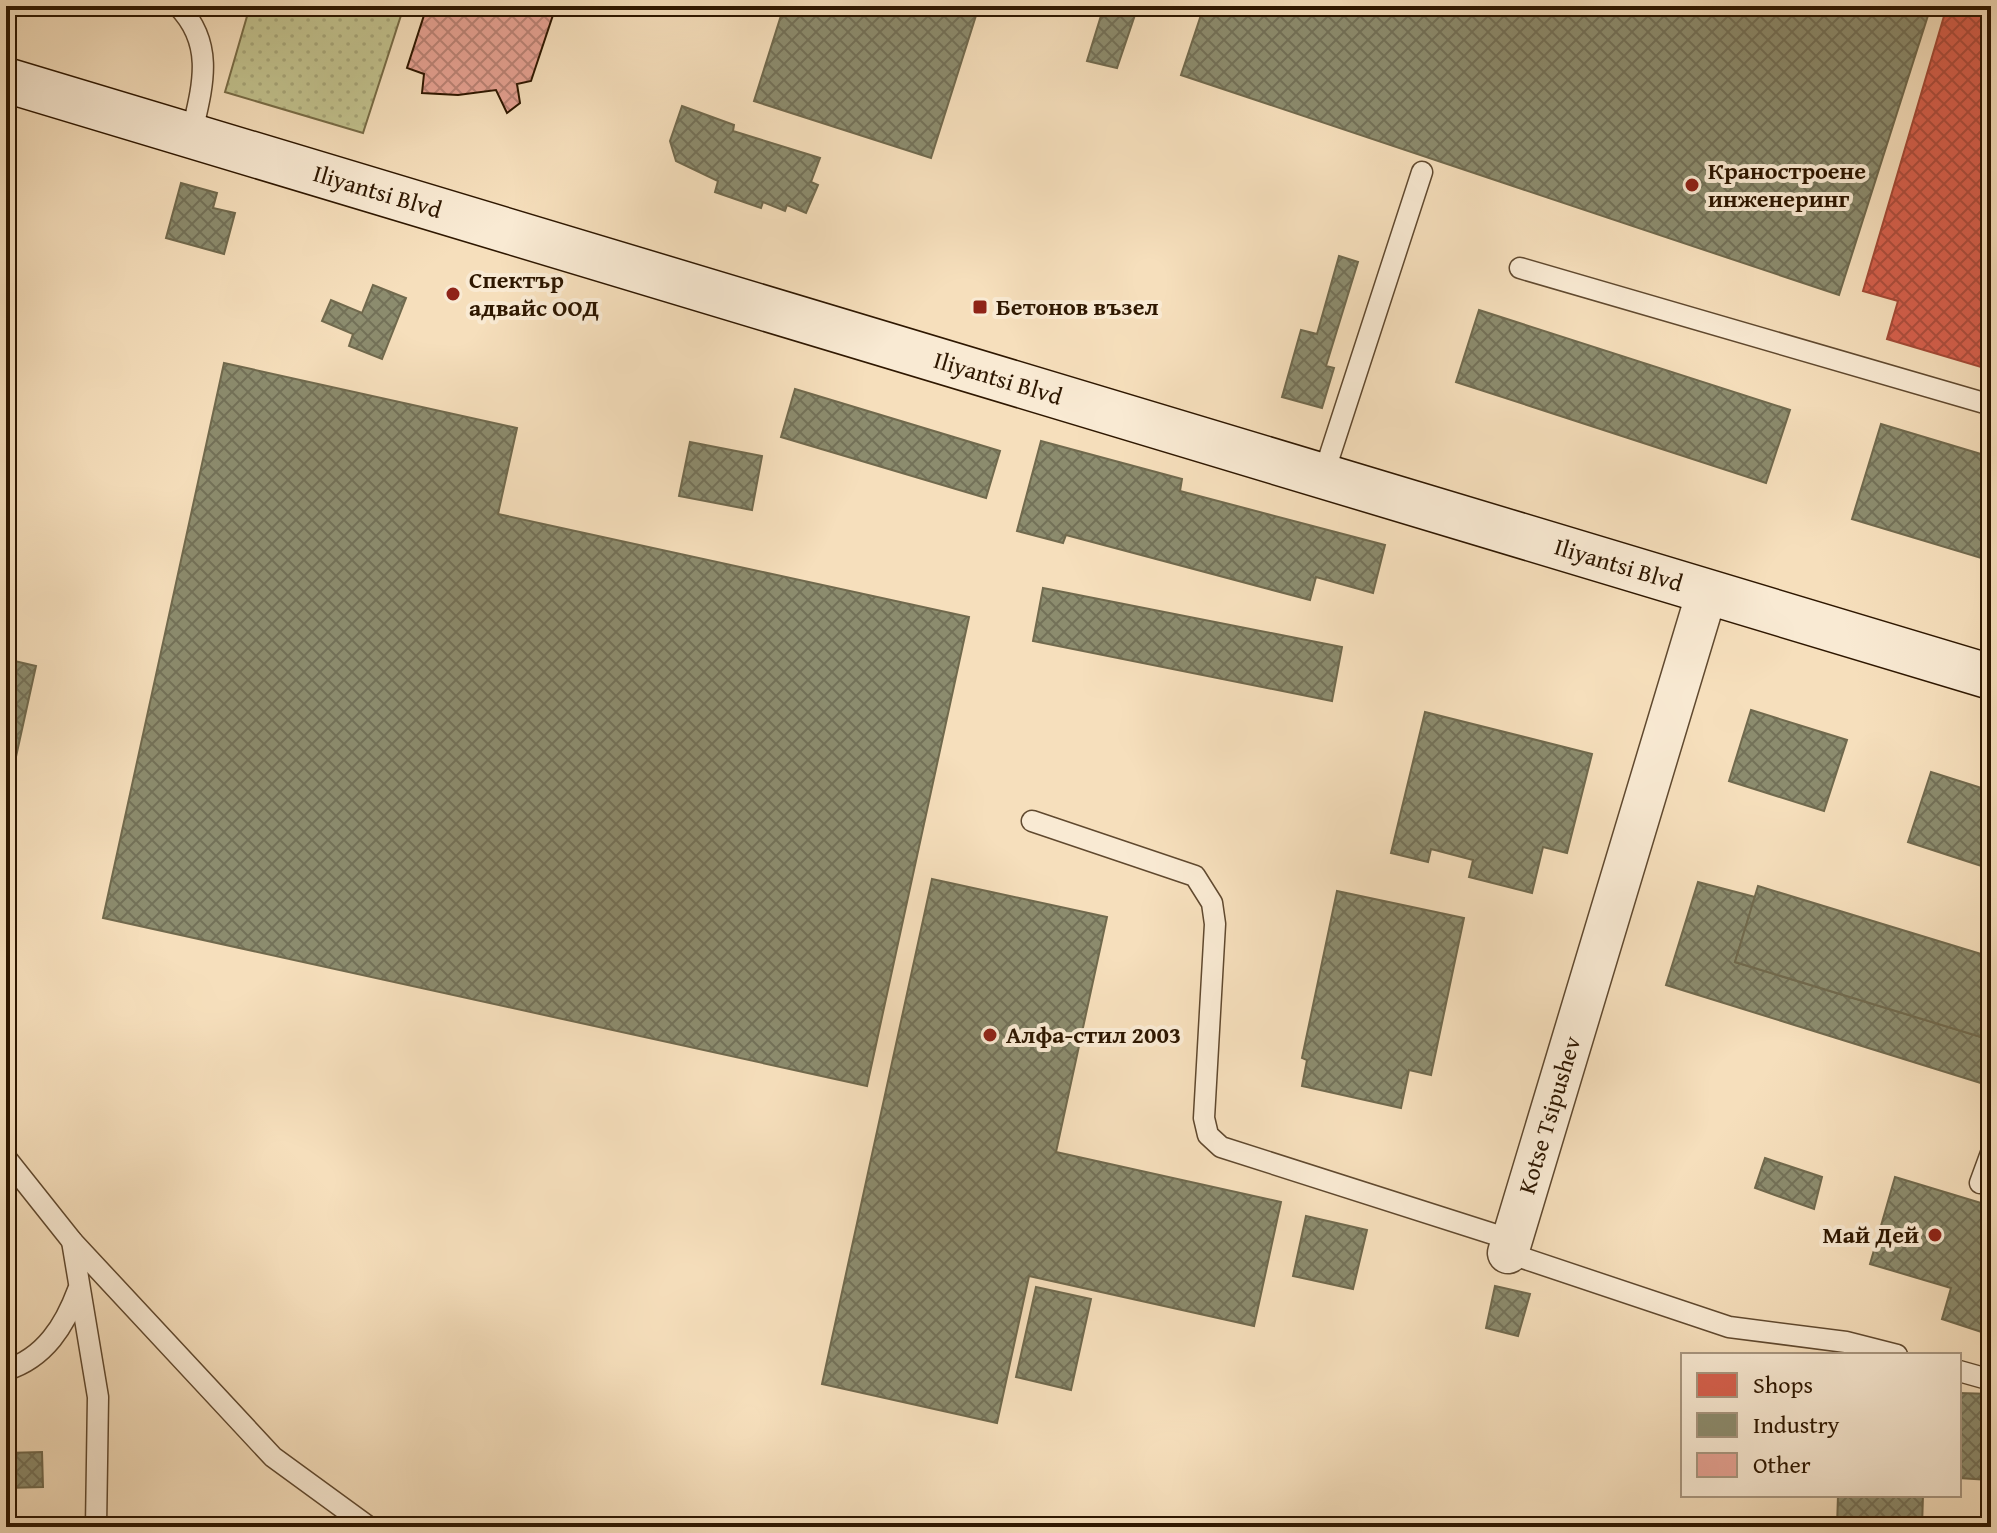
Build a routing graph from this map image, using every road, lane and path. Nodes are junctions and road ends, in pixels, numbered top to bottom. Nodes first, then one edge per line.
1 (178, 6) edge
2 (6, 80) edge
3 (191, 136) junction
4 (1422, 172) dead end
5 (1520, 268) dead end
6 (1991, 405) edge
7 (1323, 476) junction
8 (1707, 592) junction
9 (1991, 677) edge
10 (1032, 821) dead end
11 (1991, 1153) edge
12 (6, 1158) edge
13 (1980, 1183) dead end
14 (72, 1241) junction
15 (1510, 1246) junction
16 (80, 1286) junction
17 (1889, 1353) edge
18 (6, 1370) edge
19 (1961, 1372) edge
20 (1991, 1380) edge
21 (96, 1527) edge
22 (369, 1527) edge

1 - 3 lane
2 - 3 street, Iliyantsi Blvd
3 - 7 street, Iliyantsi Blvd
4 - 7 lane
5 - 6 lane
7 - 8 street, Iliyantsi Blvd
8 - 9 street, Iliyantsi Blvd
8 - 15 street, Kotse Tsipushev
10 - 15 lane
11 - 13 lane
12 - 14 lane
14 - 16 lane
14 - 22 lane
15 - 17 lane
16 - 18 lane
16 - 21 lane
19 - 20 lane

